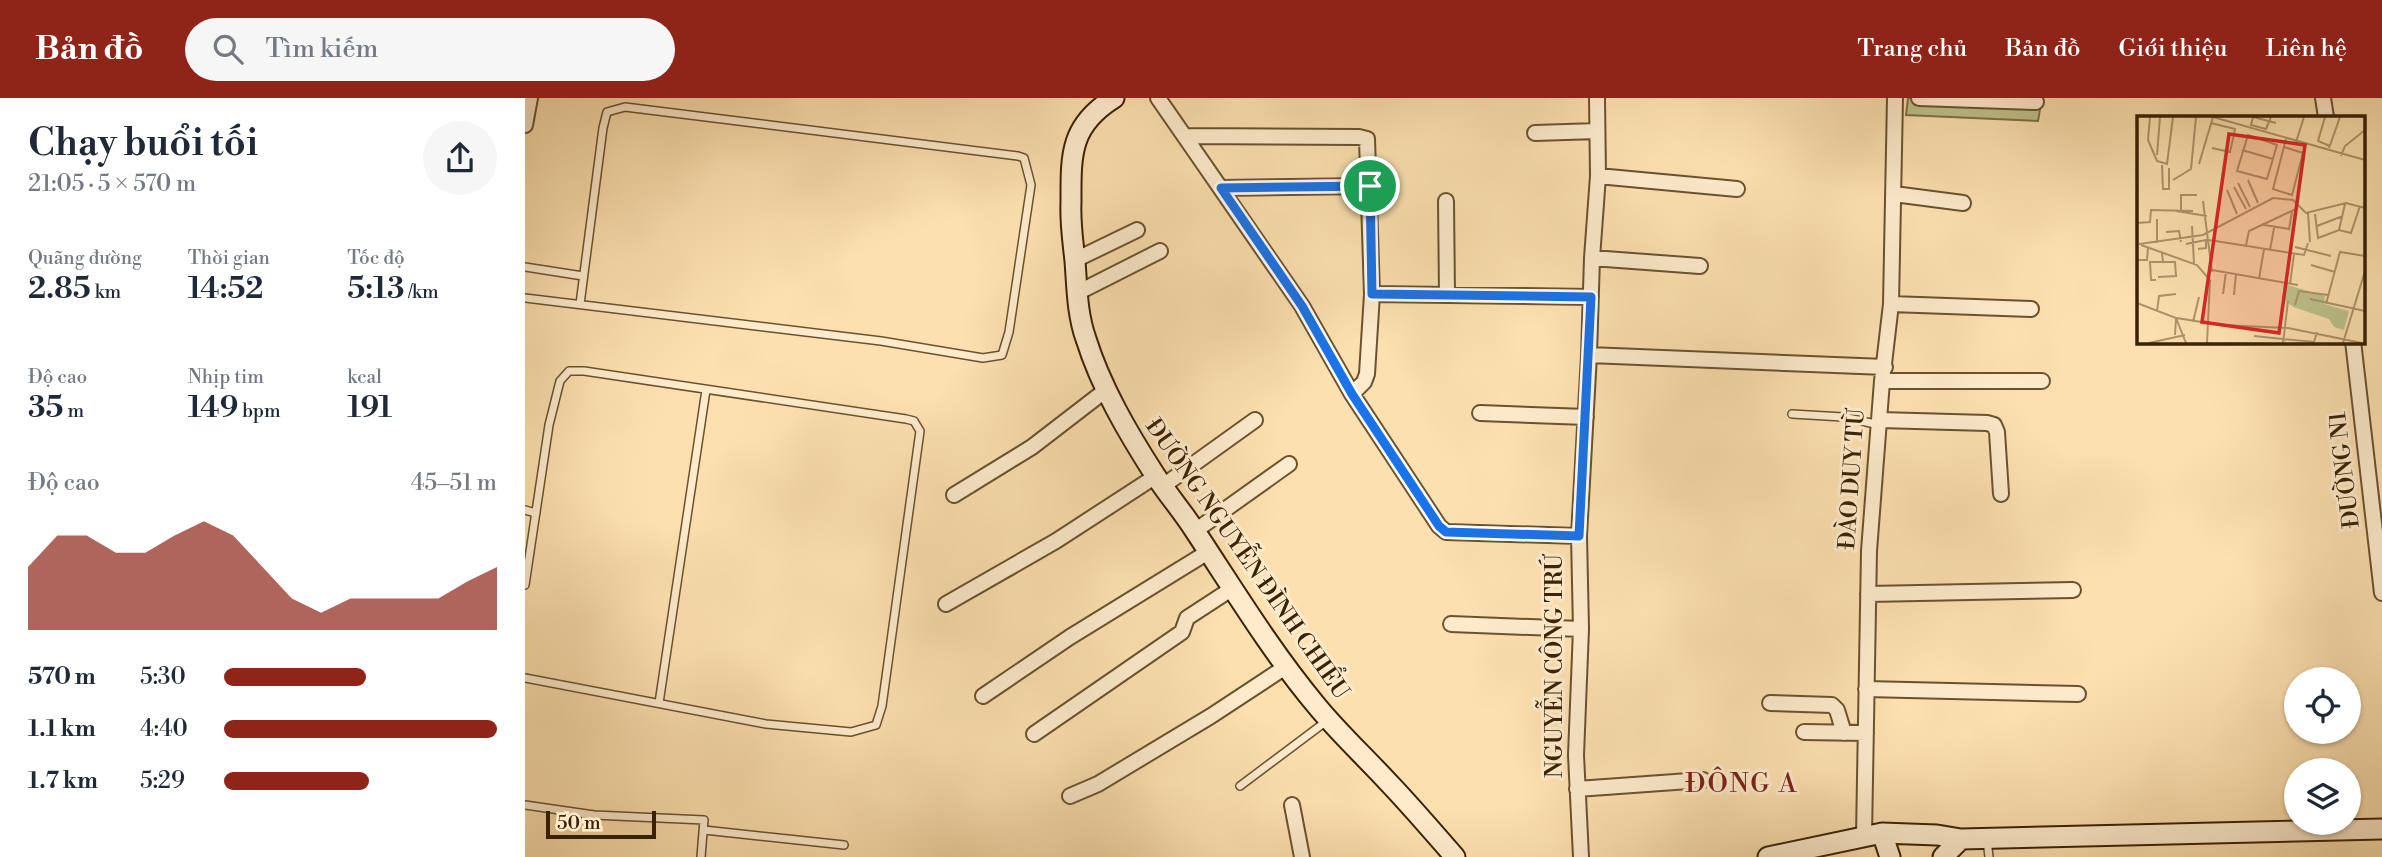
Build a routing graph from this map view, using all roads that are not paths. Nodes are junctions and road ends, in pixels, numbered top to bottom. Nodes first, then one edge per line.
1 (530, 98) edge
2 (1114, 98) edge
3 (1158, 98) edge
4 (1597, 98) edge
5 (1895, 98) edge
6 (1919, 98) edge
7 (2323, 98) edge
8 (2036, 102) dead end
9 (2326, 116) edge
10 (525, 125) edge
11 (1598, 131) junction
12 (1535, 133) dead end
13 (1185, 136) junction
14 (1598, 176) junction
15 (1370, 186) junction
16 (1221, 188) junction
17 (1737, 189) dead end
18 (1894, 194) junction
19 (1446, 201) dead end
20 (1963, 203) dead end
21 (1137, 230) dead end
22 (1160, 251) dead end
23 (1592, 258) junction
24 (1075, 260) junction
25 (525, 267) edge
26 (1700, 267) dead end
27 (583, 276) junction
28 (1077, 293) junction
29 (1372, 294) junction
30 (1447, 295) junction
31 (1591, 297) junction
32 (525, 298) edge
33 (580, 304) junction
34 (1891, 304) junction
35 (2031, 309) dead end
36 (2353, 343) edge
37 (1589, 355) junction
38 (1884, 374) junction
39 (2042, 382) dead end
40 (706, 390) junction
41 (1106, 390) junction
42 (1352, 394) junction
43 (1480, 412) dead end
44 (1791, 414) dead end
45 (1586, 417) junction
46 (1255, 420) dead end
47 (1880, 422) junction
48 (1289, 464) dead end
49 (1159, 481) junction
50 (2001, 494) dead end
51 (954, 495) dead end
52 (525, 510) edge
53 (536, 513) junction
54 (1195, 531) junction
55 (1579, 536) junction
56 (1208, 552) junction
57 (525, 586) edge
58 (1233, 588) junction
59 (2073, 590) dead end
60 (2382, 593) edge
61 (1868, 594) junction
62 (946, 604) dead end
63 (1451, 624) dead end
64 (1581, 629) junction
65 (1287, 666) junction
66 (525, 678) edge
67 (1866, 690) junction
68 (2078, 694) dead end
69 (983, 696) dead end
70 (659, 703) junction
71 (1770, 703) dead end
72 (1328, 720) junction
73 (1804, 732) dead end
74 (1845, 733) junction
75 (1866, 733) junction
76 (1034, 734) dead end
77 (1703, 780) dead end
78 (1240, 786) dead end
79 (1577, 789) junction
80 (1070, 796) dead end
81 (525, 805) edge
82 (1292, 805) dead end
83 (704, 830) junction
84 (2382, 830) edge
85 (1873, 835) junction
86 (1961, 839) junction
87 (844, 845) dead end
88 (1988, 848) edge
89 (701, 857) edge
90 (1302, 857) edge
91 (1455, 857) edge
92 (1581, 857) edge
93 (1768, 857) edge
94 (1890, 857) edge
95 (1943, 857) edge

1 - 10 street
2 - 24 street, ĐƯỜNG NGUYỄN ĐÌNH CHIỂU
3 - 13 street
4 - 11 street, NGUYỄN CÔNG TRỨ
5 - 18 street, ĐÀO DUY TỪ
6 - 8 street
7 - 9 street
11 - 12 street
11 - 14 street, NGUYỄN CÔNG TRỨ
13 - 15 street
13 - 16 street
14 - 17 street
14 - 23 street, NGUYỄN CÔNG TRỨ
15 - 16 street
15 - 29 street
16 - 42 street
18 - 20 street
18 - 34 street, ĐÀO DUY TỪ
19 - 30 street
21 - 24 street
22 - 28 street
23 - 26 street
23 - 31 street, NGUYỄN CÔNG TRỨ
24 - 28 street, ĐƯỜNG NGUYỄN ĐÌNH CHIỂU
25 - 27 lane
27 - 33 lane
27 - 33 lane
28 - 41 street, ĐƯỜNG NGUYỄN ĐÌNH CHIỂU
29 - 30 street
29 - 42 street
30 - 31 street
31 - 37 street, NGUYỄN CÔNG TRỨ
32 - 33 lane
34 - 35 street
34 - 38 street, ĐÀO DUY TỪ
36 - 60 street, ĐƯỜNG N1
37 - 38 street
37 - 45 street, NGUYỄN CÔNG TRỨ
38 - 39 street
38 - 47 street, ĐÀO DUY TỪ
40 - 53 lane
40 - 70 lane
40 - 70 lane
41 - 49 street, ĐƯỜNG NGUYỄN ĐÌNH CHIỂU
41 - 51 street
42 - 55 street
43 - 45 street
44 - 47 lane
45 - 55 street, NGUYỄN CÔNG TRỨ
46 - 49 street
47 - 50 street
47 - 61 street, ĐÀO DUY TỪ
48 - 54 street
49 - 54 street, ĐƯỜNG NGUYỄN ĐÌNH CHIỂU
49 - 62 street
52 - 53 lane
53 - 57 lane
54 - 56 street, ĐƯỜNG NGUYỄN ĐÌNH CHIỂU
55 - 64 street, NGUYỄN CÔNG TRỨ
56 - 58 street, ĐƯỜNG NGUYỄN ĐÌNH CHIỂU
56 - 69 street
58 - 65 street, ĐƯỜNG NGUYỄN ĐÌNH CHIỂU
58 - 76 street
59 - 61 street
61 - 67 street, ĐÀO DUY TỪ
63 - 64 street
64 - 79 street, NGUYỄN CÔNG TRỨ
65 - 72 street, ĐƯỜNG NGUYỄN ĐÌNH CHIỂU
65 - 80 street
66 - 70 lane
67 - 68 street
67 - 75 street, ĐÀO DUY TỪ
71 - 74 street
72 - 78 lane
72 - 91 street, ĐƯỜNG NGUYỄN ĐÌNH CHIỂU
73 - 74 street
74 - 75 street
75 - 85 street, ĐÀO DUY TỪ
77 - 79 street
79 - 92 street, NGUYỄN CÔNG TRỨ
81 - 83 lane
82 - 90 street
83 - 87 lane
83 - 89 lane
84 - 88 street
85 - 86 street
85 - 93 street
85 - 94 street
86 - 88 street
86 - 95 street

